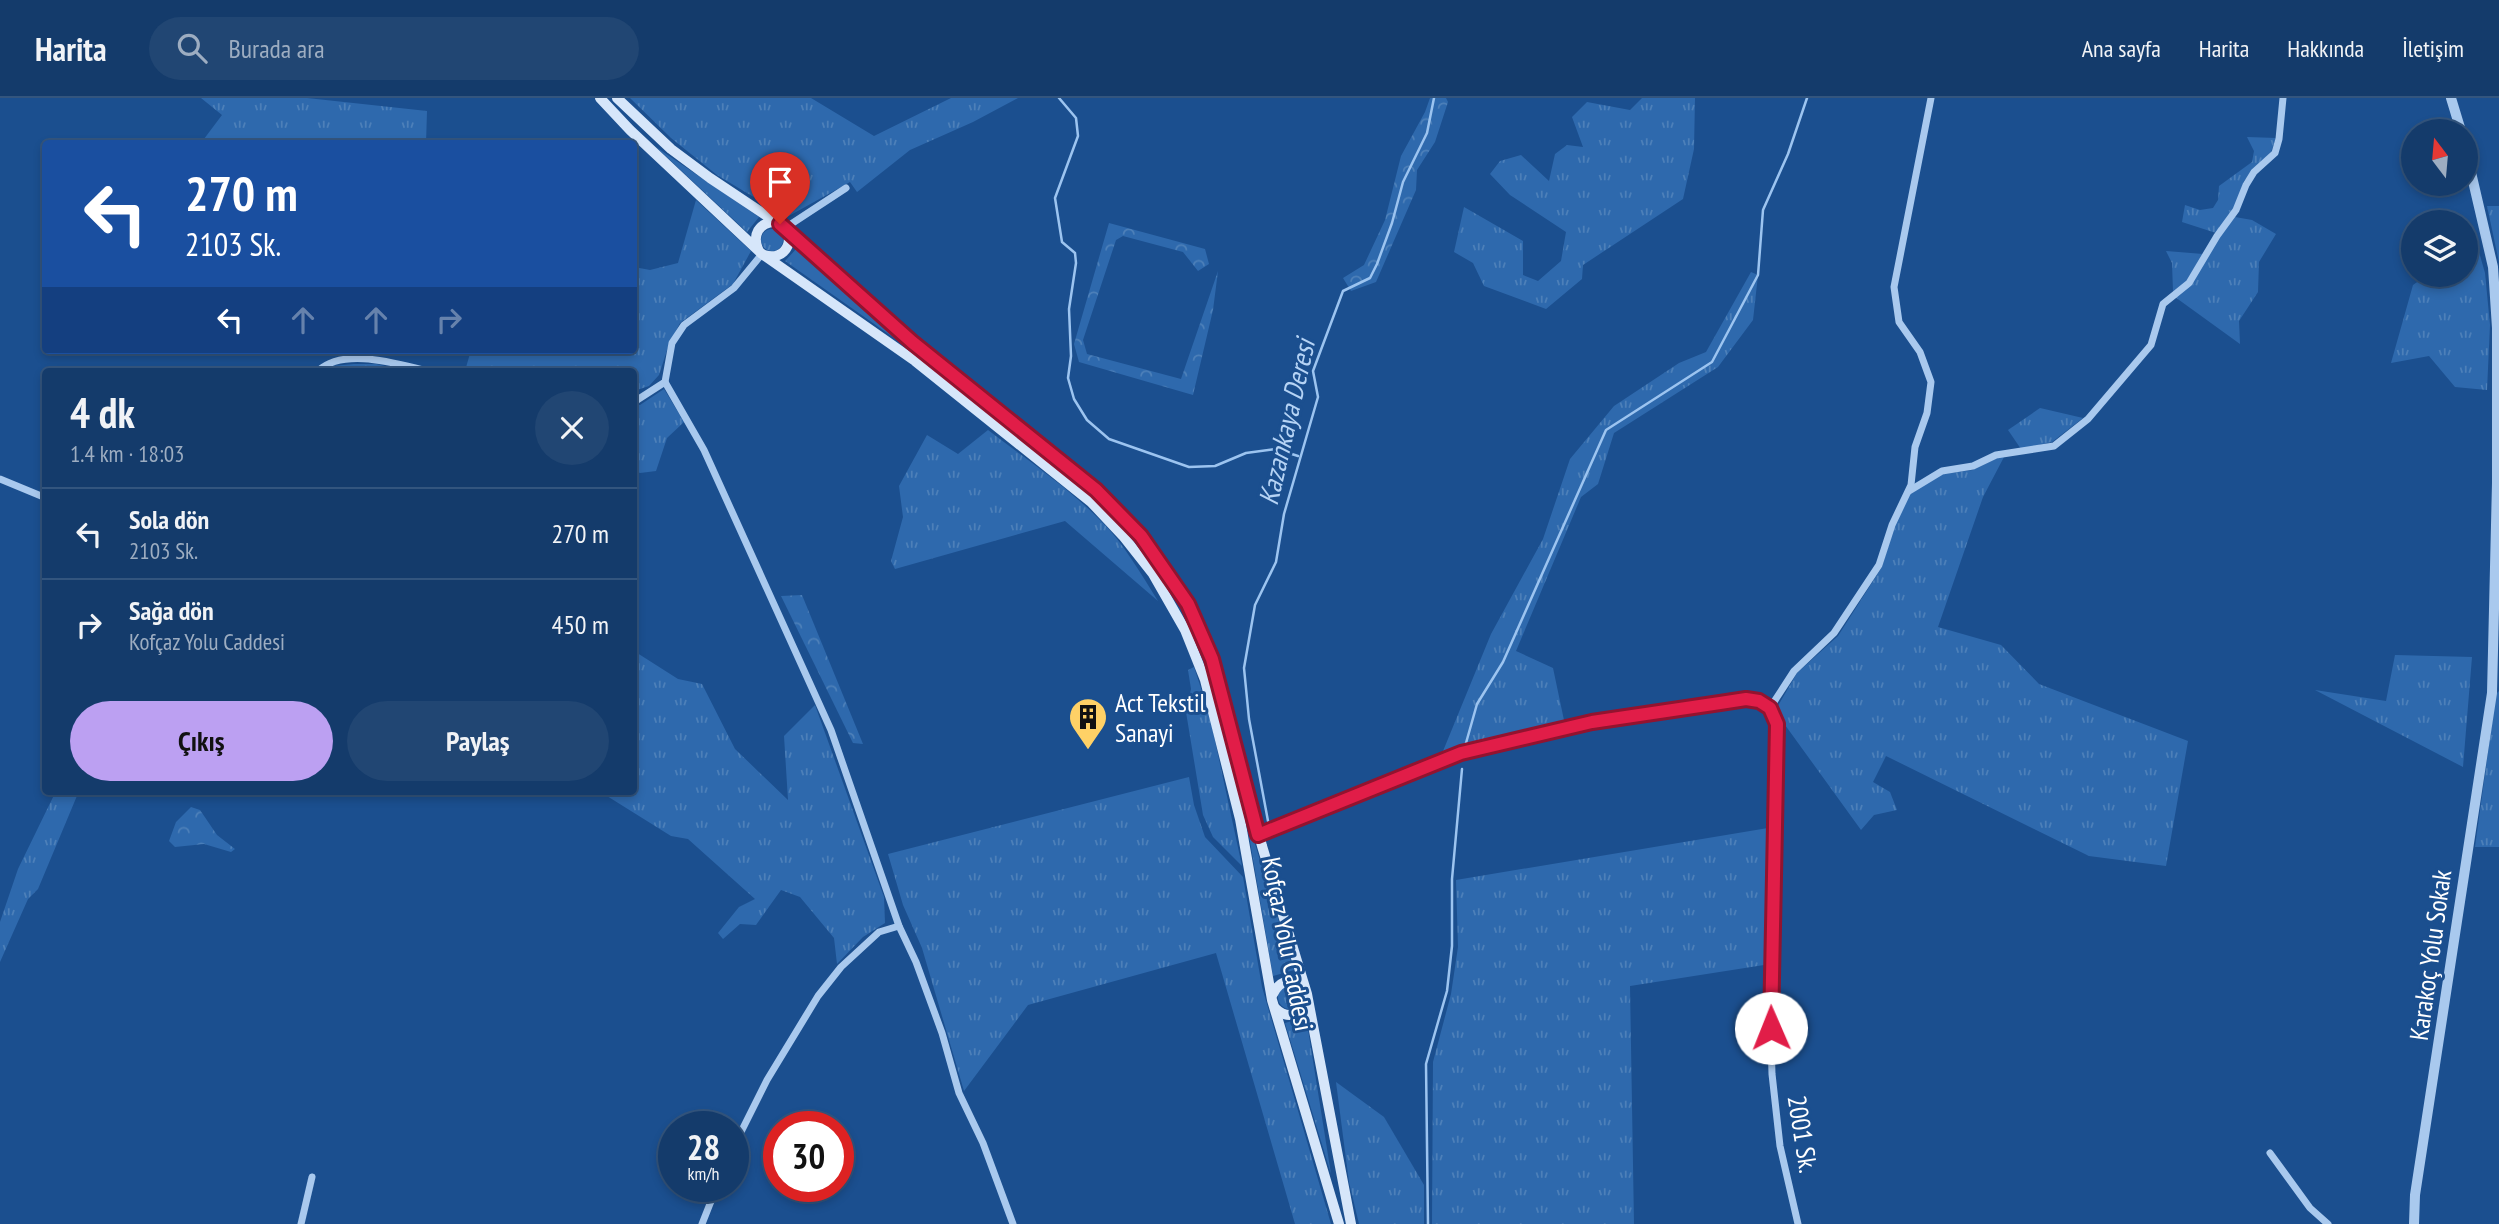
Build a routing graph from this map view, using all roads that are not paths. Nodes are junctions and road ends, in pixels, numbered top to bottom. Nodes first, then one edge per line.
1 (600, 98) edge
2 (617, 98) edge
3 (1931, 98) edge
4 (2283, 98) edge
5 (2451, 98) edge
6 (2457, 119) edge
7 (846, 188) dead end
8 (2476, 196) edge
9 (783, 228) junction
10 (760, 252) junction
11 (322, 368) edge
12 (415, 368) edge
13 (665, 382) junction
14 (637, 400) edge
15 (0, 479) edge
16 (1908, 492) junction
17 (42, 496) edge
18 (2495, 689) edge
19 (1772, 711) junction
20 (1258, 835) junction
21 (899, 926) junction
22 (1306, 994) junction
23 (1273, 999) junction
24 (749, 1116) edge
25 (2270, 1153) dead end
26 (312, 1177) dead end
27 (711, 1202) edge
28 (301, 1224) edge
29 (702, 1224) edge
30 (1013, 1224) edge
31 (1339, 1224) edge
32 (1351, 1224) edge
33 (1798, 1224) edge
34 (2328, 1224) edge
35 (2414, 1224) edge

1 - 10 main road, Kofçaz Yolu Caddesi
2 - 9 main road, Kofçaz Yolu Caddesi
3 - 16 street
4 - 16 street
5 - 6 street
7 - 9 street
8 - 18 street, Karakoç Yolu Sokak
9 - 10 main road
9 - 10 main road
9 - 20 main road, Kofçaz Yolu Caddesi
10 - 13 street
10 - 23 main road, Kofçaz Yolu Caddesi
11 - 12 street
13 - 14 street
13 - 21 street
15 - 17 street
16 - 19 street
18 - 35 street, Karakoç Yolu Sokak
19 - 20 street
19 - 33 street, 2001 Sk.
20 - 22 main road, Kofçaz Yolu Caddesi
21 - 24 street
21 - 30 street
22 - 23 main road
22 - 23 main road
22 - 32 main road, Kofçaz Yolu Caddesi
23 - 31 main road, Kofçaz Yolu Caddesi
25 - 34 street
26 - 28 street
27 - 29 street

